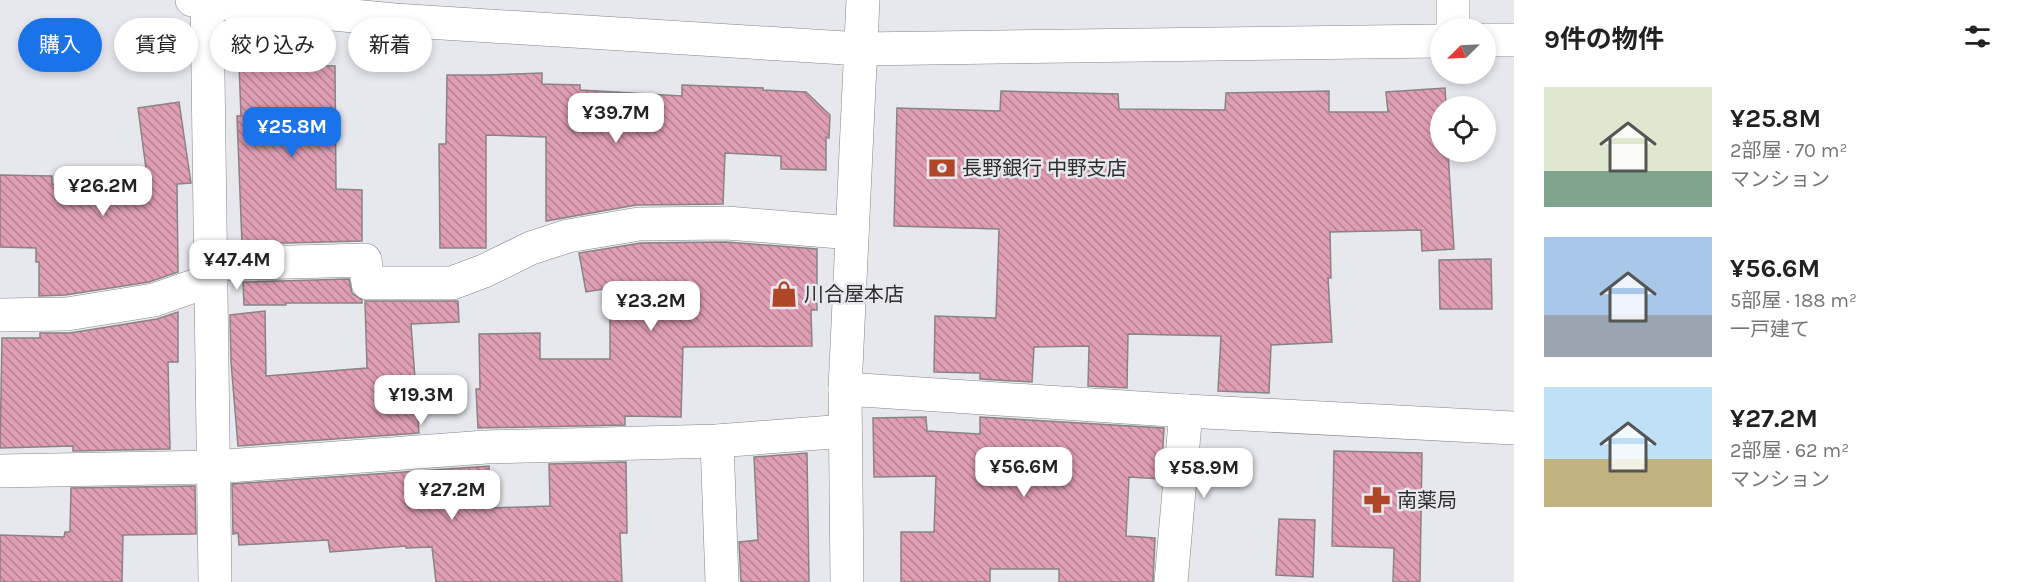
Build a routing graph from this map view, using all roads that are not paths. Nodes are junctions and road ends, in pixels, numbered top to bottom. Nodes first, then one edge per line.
1 (862, 0) edge
2 (1453, 0) edge
3 (202, 1) edge
4 (1454, 18) edge
5 (1496, 40) edge
6 (1514, 40) edge
7 (1430, 41) edge
8 (861, 49) junction
9 (852, 233) junction
10 (211, 272) junction
11 (0, 315) edge
12 (845, 389) junction
13 (1186, 411) junction
14 (1514, 428) edge
15 (845, 431) junction
16 (717, 441) junction
17 (213, 467) junction
18 (0, 471) edge
19 (215, 582) edge
20 (722, 582) edge
21 (847, 582) edge
22 (1171, 582) edge

1 - 8 street
2 - 4 street
3 - 8 street
3 - 10 street
5 - 6 street
7 - 8 street
8 - 9 street
9 - 10 street
9 - 12 street
10 - 11 street
10 - 17 street
12 - 13 street
12 - 15 street
13 - 14 street
13 - 22 street
15 - 16 street
15 - 21 street
16 - 17 street
16 - 20 street
17 - 18 street
17 - 19 street

